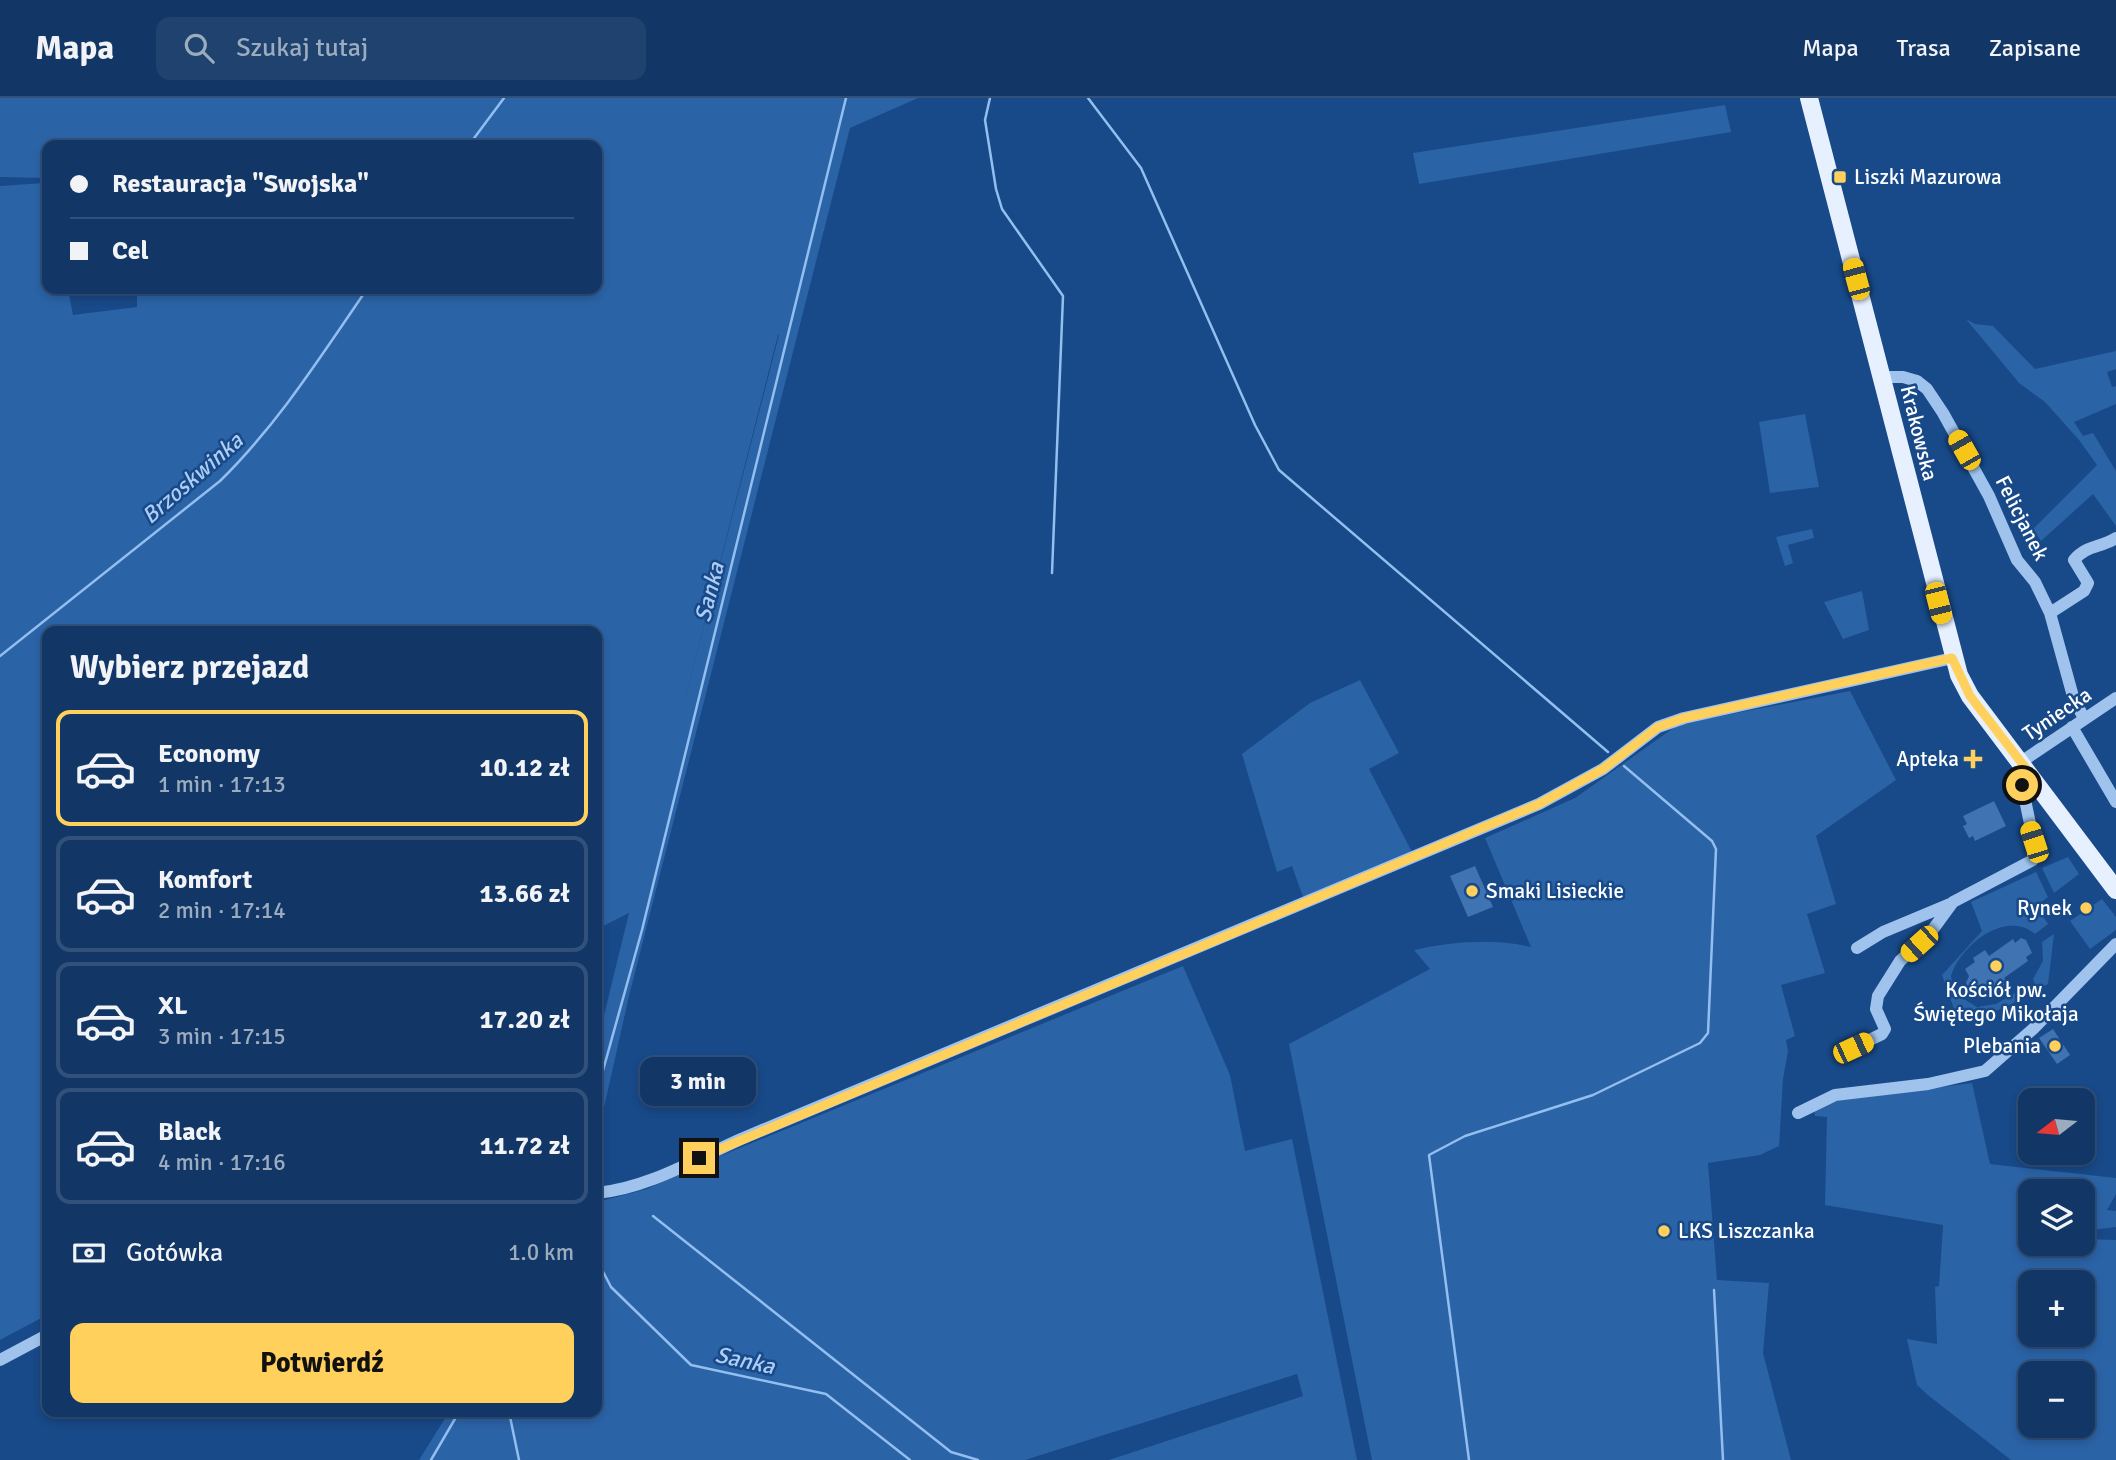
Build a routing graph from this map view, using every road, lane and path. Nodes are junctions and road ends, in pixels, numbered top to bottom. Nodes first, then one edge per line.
1 (1810, 98) edge
2 (1881, 377) junction
3 (2116, 538) edge
4 (2050, 613) junction
5 (1952, 658) junction
6 (2116, 698) edge
7 (2084, 718) junction
8 (2072, 727) junction
9 (2026, 769) junction
10 (2116, 802) edge
11 (2116, 890) edge
12 (1953, 902) junction
13 (2116, 944) edge
14 (1857, 948) dead end
15 (1853, 1048) dead end
16 (1798, 1113) dead end
17 (602, 1193) edge
18 (42, 1338) edge
19 (0, 1360) edge

1 - 2 main road, Krakowska
2 - 4 street, Felicjanek
2 - 5 main road, Krakowska
3 - 4 street
4 - 7 street, Felicjanek
5 - 9 main road, Krakowska
5 - 17 street
6 - 7 street, Tyniecka
7 - 8 street, Tyniecka
8 - 9 street, Tyniecka
8 - 10 street
9 - 11 main road, Krakowska
9 - 12 street
12 - 14 street
12 - 15 street
13 - 16 street
18 - 19 street

